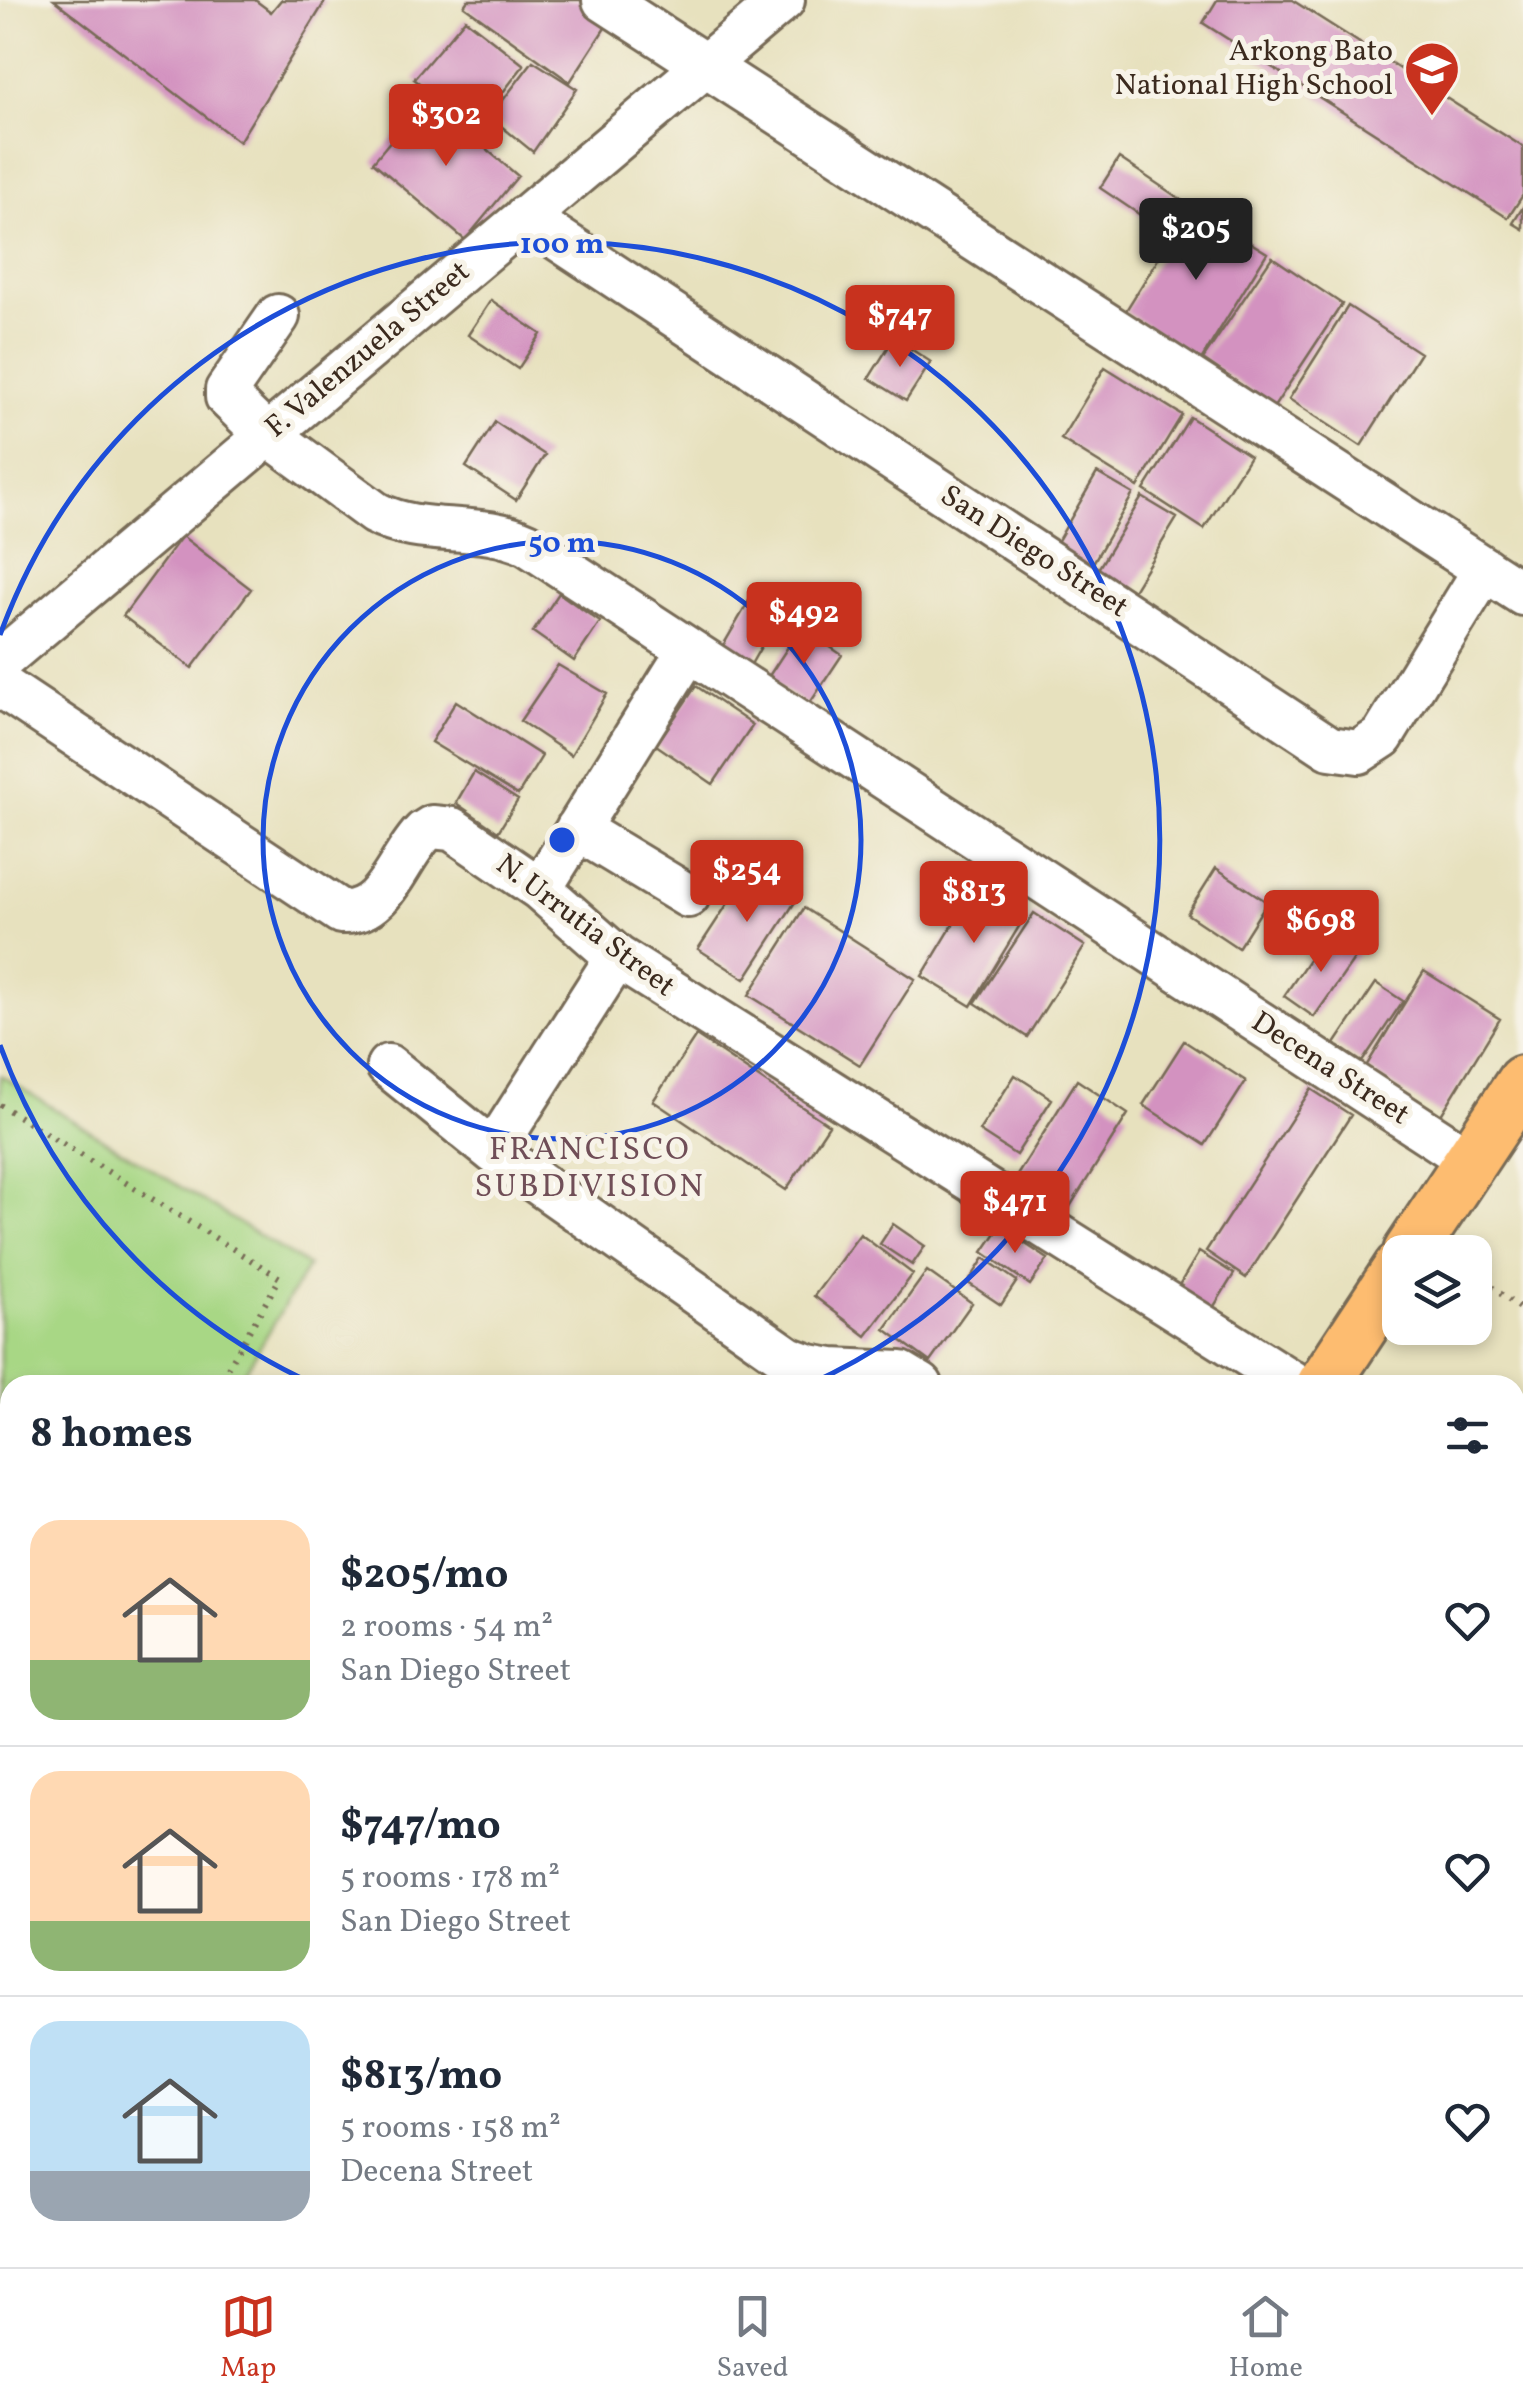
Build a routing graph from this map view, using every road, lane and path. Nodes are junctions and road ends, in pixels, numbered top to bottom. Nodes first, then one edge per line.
1 (604, 0) edge
2 (783, 0) edge
3 (734, 16) edge
4 (704, 67) junction
5 (526, 217) junction
6 (278, 316) dead end
7 (269, 434) junction
8 (1485, 569) junction
9 (1523, 594) edge
10 (689, 650) junction
11 (0, 662) edge
12 (0, 685) edge
13 (578, 829) junction
14 (540, 889) junction
15 (688, 896) dead end
16 (617, 957) junction
17 (388, 1066) dead end
18 (1523, 1082) edge
19 (0, 1104) edge
20 (493, 1151) junction
21 (1471, 1161) junction
22 (1421, 1235) edge
23 (1492, 1287) edge
24 (1382, 1295) edge
25 (1523, 1311) edge
26 (224, 1375) edge
27 (906, 1375) edge
28 (1280, 1375) edge
29 (1330, 1375) edge

1 - 4 street
2 - 3 street, F. Valenzuela Street
3 - 4 street, F. Valenzuela Street
4 - 5 street, F. Valenzuela Street
4 - 8 street
5 - 7 street, F. Valenzuela Street
5 - 8 street, San Diego Street
6 - 7 street, Decena Street
7 - 10 street, Decena Street
7 - 11 street, F. Valenzuela Street
8 - 9 street
10 - 13 street
10 - 21 street, Decena Street
12 - 14 street, N. Urrutia Street
13 - 14 street
13 - 15 street
14 - 16 street, N. Urrutia Street
16 - 20 street
16 - 28 street, N. Urrutia Street
17 - 20 street
18 - 21 main road
19 - 26 path
20 - 27 street
21 - 22 main road
23 - 25 path
24 - 29 main road

